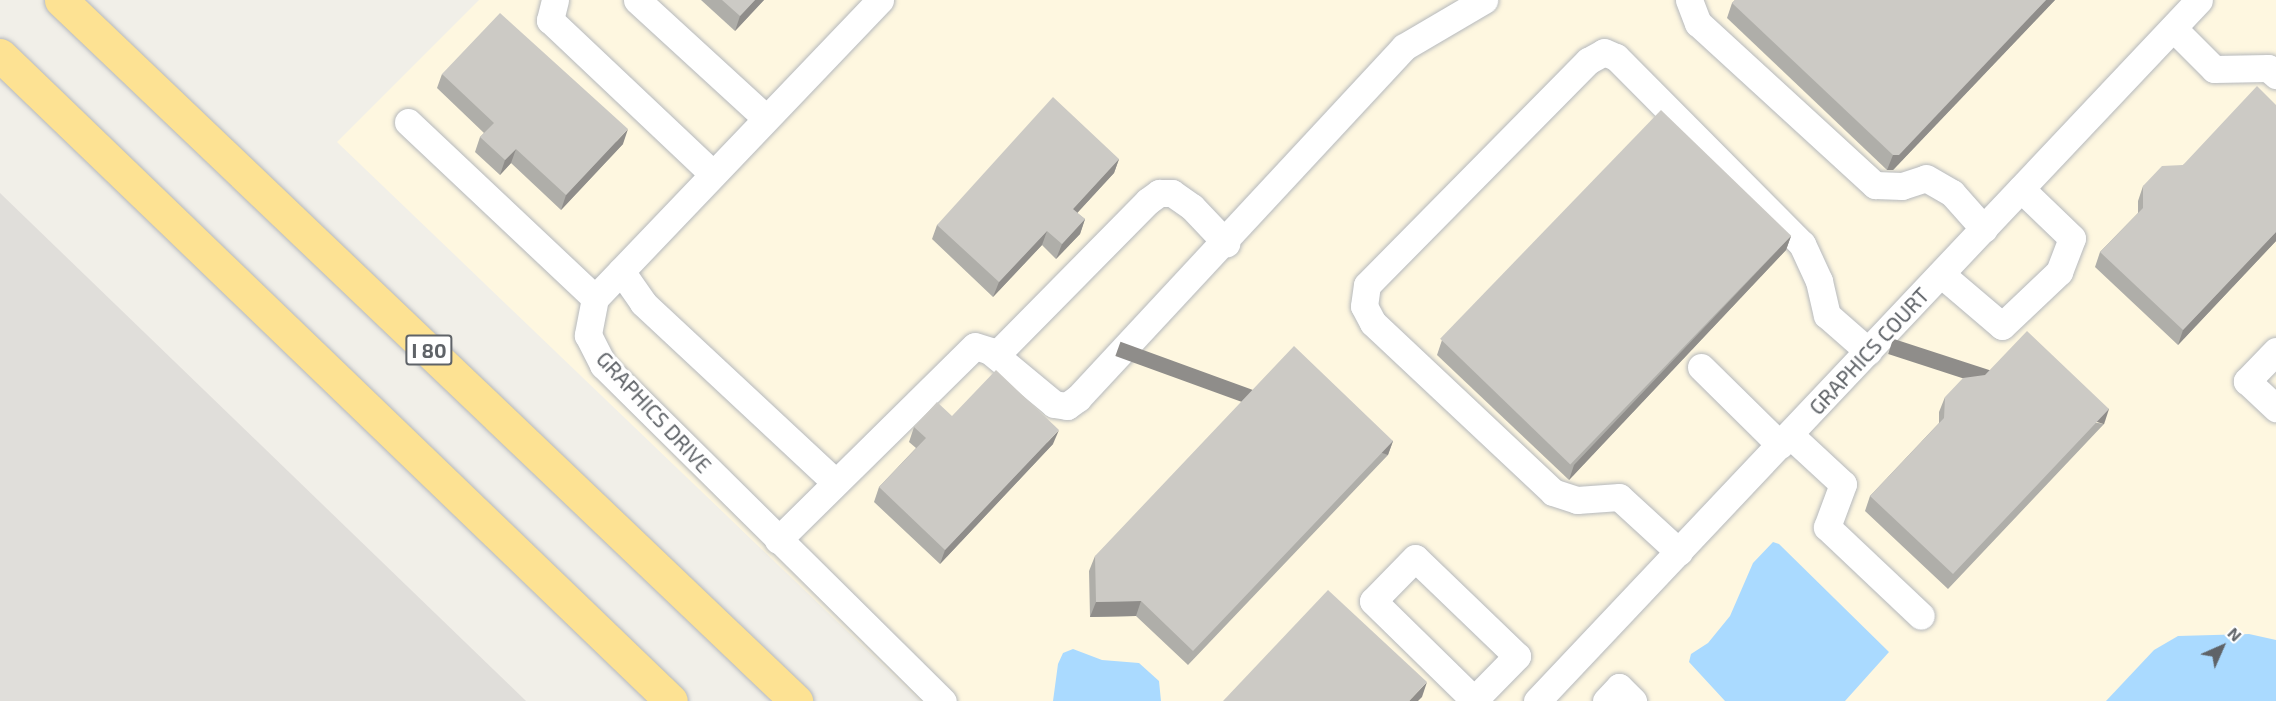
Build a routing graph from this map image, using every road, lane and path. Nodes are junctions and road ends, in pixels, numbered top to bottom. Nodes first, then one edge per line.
1 (61, 0) edge
2 (555, 0) edge
3 (638, 0) edge
4 (880, 0) edge
5 (1689, 0) edge
6 (2199, 0) edge
7 (1477, 2) edge
8 (2173, 28) junction
9 (0, 56) edge
10 (2276, 75) edge
11 (766, 118) junction
12 (408, 122) dead end
13 (713, 174) junction
14 (2021, 189) junction
15 (1984, 229) junction
16 (1226, 243) junction
17 (621, 271) junction
18 (1941, 274) junction
19 (595, 298) junction
20 (1868, 351) junction
21 (2276, 351) edge
22 (996, 355) junction
23 (1701, 367) dead end
24 (2276, 408) edge
25 (1785, 440) junction
26 (836, 482) junction
27 (778, 540) junction
28 (1680, 552) junction
29 (1921, 616) dead end
30 (1474, 700) edge
31 (671, 701) edge
32 (796, 701) edge
33 (943, 701) edge
34 (1537, 701) edge
35 (1606, 701) edge
36 (1633, 701) edge

1 - 32 highway, I 80
2 - 13 street
3 - 11 street
4 - 11 street
5 - 15 street
6 - 8 street, GRAPHICS COURT
7 - 16 street
8 - 10 street
8 - 14 street, GRAPHICS COURT
9 - 31 highway
11 - 13 street
12 - 19 street
13 - 17 street
14 - 15 street, GRAPHICS COURT
14 - 18 street
15 - 18 street, GRAPHICS COURT
16 - 22 street
16 - 22 street
17 - 19 street
17 - 26 street
18 - 20 street, GRAPHICS COURT
19 - 27 street, GRAPHICS DRIVE
20 - 25 street, GRAPHICS COURT
20 - 28 street
21 - 24 street
22 - 26 street
23 - 25 street
25 - 28 street, GRAPHICS COURT
25 - 29 street
26 - 27 street
27 - 33 street, GRAPHICS DRIVE
28 - 34 street, GRAPHICS COURT
30 - 30 street
35 - 36 street

